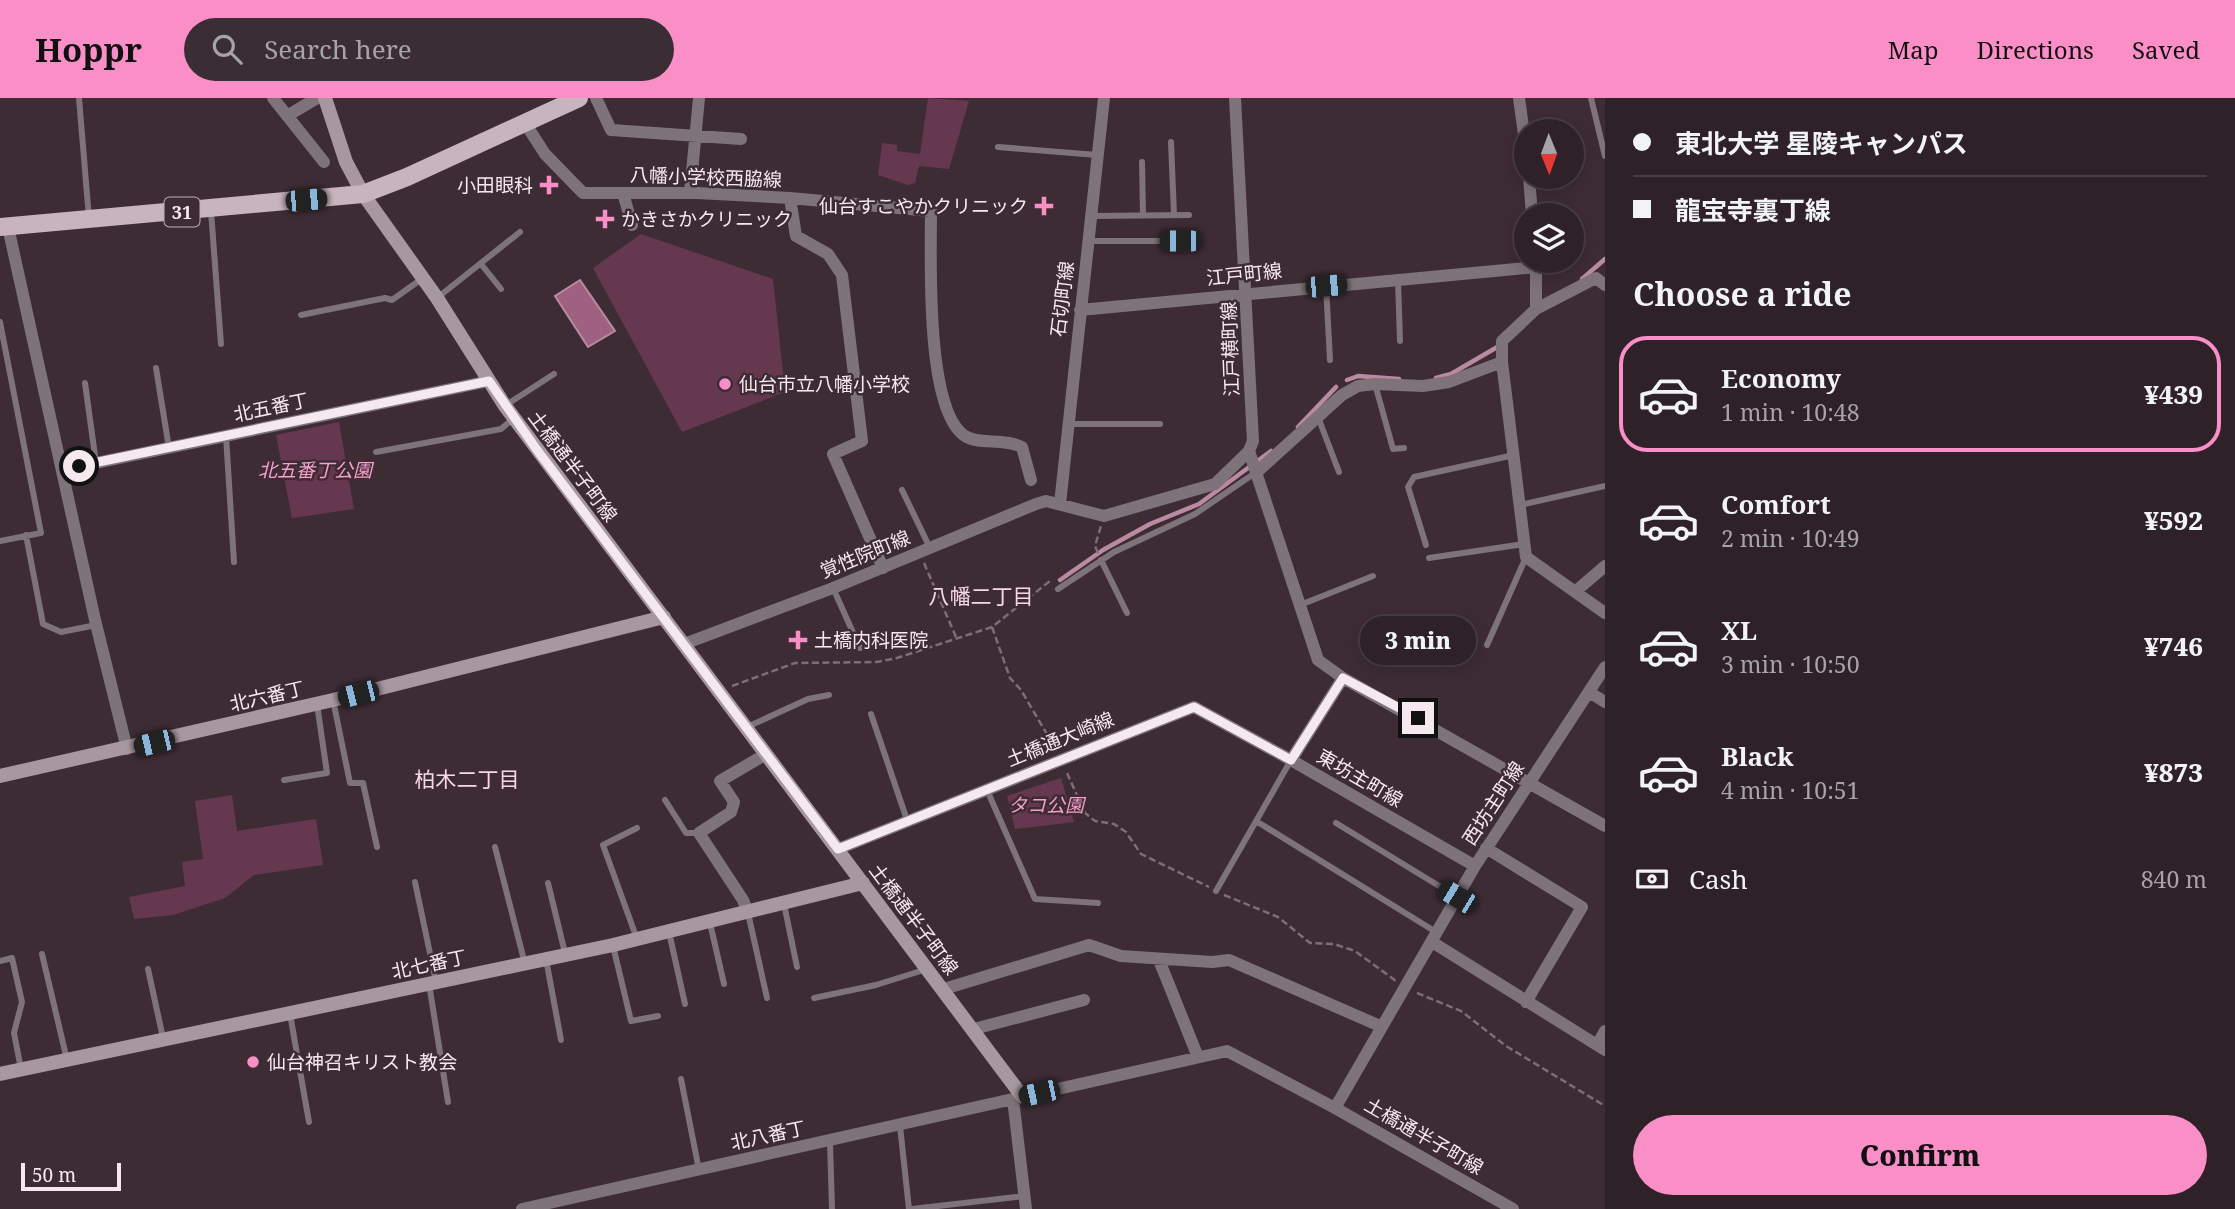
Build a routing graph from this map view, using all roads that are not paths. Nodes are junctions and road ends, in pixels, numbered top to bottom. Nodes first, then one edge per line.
1 (79, 98) edge
2 (273, 98) edge
3 (317, 98) edge
4 (325, 98) edge
5 (579, 98) edge
6 (596, 98) edge
7 (699, 98) edge
8 (1104, 98) edge
9 (1235, 98) edge
10 (1519, 98) edge
11 (1591, 98) edge
12 (287, 116) junction
13 (1522, 119) edge
14 (525, 123) junction
15 (697, 135) junction
16 (741, 139) dead end
17 (1171, 142) dead end
18 (998, 147) dead end
19 (1098, 155) junction
20 (1605, 156) edge
21 (324, 162) dead end
22 (1142, 162) dead end
23 (623, 193) junction
24 (690, 193) junction
25 (363, 194) junction
26 (790, 198) junction
27 (211, 209) junction
28 (1143, 215) junction
29 (1174, 215) junction
30 (1189, 215) dead end
31 (1092, 216) junction
32 (89, 220) junction
33 (632, 225) dead end
34 (4, 227) edge
35 (520, 232) dead end
36 (1088, 241) junction
37 (1180, 241) dead end
38 (481, 264) junction
39 (1514, 266) edge
40 (1537, 273) edge
41 (423, 278) junction
42 (1398, 279) junction
43 (1605, 285) edge
44 (1326, 286) junction
45 (501, 289) dead end
46 (1246, 293) junction
47 (437, 298) junction
48 (1536, 309) junction
49 (1080, 310) junction
50 (301, 315) dead end
51 (0, 322) edge
52 (1400, 341) dead end
53 (221, 344) dead end
54 (1502, 351) junction
55 (1330, 360) dead end
56 (156, 368) dead end
57 (554, 374) dead end
58 (489, 381) junction
59 (85, 383) dead end
60 (1375, 384) junction
61 (505, 406) junction
62 (1318, 417) junction
63 (514, 418) junction
64 (1066, 424) junction
65 (1160, 424) dead end
66 (226, 436) junction
67 (169, 448) junction
68 (1404, 448) dead end
69 (376, 452) dead end
70 (1514, 455) junction
71 (1254, 462) junction
72 (96, 463) junction
73 (62, 470) junction
74 (1339, 472) dead end
75 (1031, 480) dead end
76 (1605, 486) edge
77 (902, 490) dead end
78 (1060, 504) junction
79 (1520, 505) junction
80 (26, 536) junction
81 (0, 541) edge
82 (1426, 545) dead end
83 (925, 550) junction
84 (1525, 550) junction
85 (1429, 558) dead end
86 (1101, 561) junction
87 (234, 562) dead end
88 (1605, 566) edge
89 (883, 568) junction
90 (1373, 576) dead end
91 (833, 588) junction
92 (1058, 589) dead end
93 (1576, 591) junction
94 (1300, 606) junction
95 (1127, 613) dead end
96 (1605, 613) edge
97 (664, 617) junction
98 (43, 624) junction
99 (96, 624) junction
100 (33, 625) dead end
101 (684, 644) junction
102 (1487, 645) dead end
103 (860, 648) dead end
104 (1605, 667) edge
105 (1343, 678) junction
106 (1589, 692) junction
107 (829, 695) dead end
108 (333, 701) junction
109 (1605, 702) edge
110 (317, 704) junction
111 (871, 714) dead end
112 (746, 727) junction
113 (127, 749) junction
114 (765, 754) junction
115 (1291, 760) junction
116 (0, 776) edge
117 (284, 780) dead end
118 (1530, 782) junction
119 (986, 789) junction
120 (665, 800) dead end
121 (907, 820) junction
122 (1256, 821) junction
123 (1336, 823) dead end
124 (1605, 826) edge
125 (637, 828) dead end
126 (699, 833) junction
127 (377, 847) dead end
128 (495, 847) dead end
129 (1486, 848) junction
130 (838, 849) junction
131 (1475, 866) junction
132 (415, 882) dead end
133 (548, 883) dead end
134 (863, 883) junction
135 (1216, 891) road end
136 (1457, 897) junction
137 (1098, 903) dead end
138 (783, 904) junction
139 (748, 913) junction
140 (710, 923) junction
141 (669, 932) junction
142 (1434, 937) junction
143 (637, 939) junction
144 (613, 945) junction
145 (42, 954) dead end
146 (566, 955) junction
147 (546, 959) junction
148 (1159, 960) junction
149 (0, 961) edge
150 (525, 964) junction
151 (797, 967) dead end
152 (928, 968) junction
153 (148, 969) dead end
154 (432, 983) junction
155 (724, 984) dead end
156 (944, 989) junction
157 (767, 998) dead end
158 (814, 998) dead end
159 (1084, 1000) dead end
160 (1525, 1002) junction
161 (685, 1004) dead end
162 (290, 1013) junction
163 (658, 1016) dead end
164 (1380, 1026) junction
165 (974, 1029) junction
166 (1605, 1031) edge
167 (163, 1040) junction
168 (561, 1040) dead end
169 (1601, 1048) edge
170 (1198, 1057) junction
171 (67, 1060) junction
172 (21, 1069) junction
173 (0, 1074) edge
174 (681, 1079) dead end
175 (1017, 1098) junction
176 (448, 1102) dead end
177 (1335, 1108) junction
178 (309, 1122) dead end
179 (900, 1126) junction
180 (830, 1142) junction
181 (699, 1170) junction
182 (1025, 1195) junction
183 (553, 1206) edge
184 (522, 1209) edge
185 (832, 1209) edge
186 (911, 1209) edge
187 (1026, 1209) edge
188 (1513, 1209) edge

1 - 32 lane
2 - 12 street
3 - 12 street
4 - 25 street, 土橋通半子町線
5 - 14 main road, 31
6 - 15 street
7 - 15 street
8 - 19 street, 石切町線
9 - 46 street, 江戸横町線
10 - 13 street
11 - 20 lane
12 - 21 street
14 - 23 street, 八幡小学校西脇線
14 - 25 main road, 31
15 - 16 street
15 - 24 street
17 - 29 lane
18 - 19 lane
19 - 31 street, 石切町線
22 - 28 lane
23 - 24 street, 八幡小学校西脇線
23 - 33 street
24 - 26 street, 八幡小学校西脇線
25 - 27 main road, 31
25 - 41 street, 土橋通半子町線
26 - 75 street
26 - 89 street, 八幡小学校西脇線
27 - 32 main road, 31
27 - 53 lane
28 - 29 lane
28 - 31 lane
29 - 30 lane
31 - 36 street, 石切町線
32 - 34 main road, 31
34 - 73 street
35 - 38 lane
36 - 37 lane
36 - 49 street, 石切町線
38 - 45 lane
38 - 47 lane
39 - 42 street, 江戸町線
40 - 48 street
41 - 47 street, 土橋通半子町線
41 - 50 lane
42 - 44 street, 江戸町線
42 - 52 lane
43 - 48 street
44 - 46 street, 江戸町線
44 - 55 lane
46 - 49 street, 江戸町線
46 - 71 street, 江戸横町線
47 - 58 street, 土橋通半子町線
48 - 54 street
49 - 64 street, 石切町線
51 - 80 lane
54 - 60 street
54 - 70 street
56 - 67 lane
57 - 61 lane
58 - 61 street, 土橋通半子町線
58 - 66 street, 北五番丁
59 - 72 lane
60 - 62 street
60 - 68 lane
61 - 63 street, 土橋通半子町線
62 - 71 street
62 - 74 lane
63 - 69 lane
63 - 97 street, 土橋通半子町線
64 - 65 lane
64 - 78 street, 石切町線
66 - 67 street, 北五番丁
66 - 87 lane
67 - 72 street, 北五番丁
70 - 79 street
70 - 82 lane
71 - 78 street
71 - 86 lane
71 - 94 street
72 - 73 street, 北五番丁
73 - 99 street
76 - 79 lane
77 - 83 lane
78 - 83 street, 覚性院町線
79 - 84 street
80 - 81 lane
80 - 98 lane
83 - 89 street, 覚性院町線
84 - 85 lane
84 - 93 street
84 - 102 lane
86 - 92 lane
86 - 95 lane
88 - 93 street
89 - 91 street, 覚性院町線
90 - 94 lane
91 - 101 street, 覚性院町線
91 - 103 lane
93 - 96 street
94 - 105 street
97 - 101 street, 土橋通半子町線
97 - 108 street, 北六番丁
98 - 99 lane
98 - 100 lane
99 - 113 street
101 - 112 street, 土橋通半子町線
104 - 106 street, 西坊主町線
105 - 115 street, 東坊主町線
105 - 118 street
106 - 109 street
106 - 118 street, 西坊主町線
107 - 112 lane
108 - 110 street, 北六番丁
108 - 127 lane
110 - 113 street, 北六番丁
110 - 117 lane
111 - 121 lane
112 - 114 street, 土橋通半子町線
113 - 116 street, 北六番丁
114 - 126 street
114 - 130 street, 土橋通半子町線
115 - 119 street, 土橋通大崎線
115 - 122 lane
115 - 131 street, 東坊主町線
118 - 124 street
118 - 129 street, 西坊主町線
119 - 121 street, 土橋通大崎線
119 - 137 lane
120 - 126 lane
121 - 130 street, 土橋通大崎線
122 - 135 lane
122 - 142 lane
123 - 136 lane
125 - 143 lane
126 - 139 street
128 - 150 lane
129 - 131 street, 西坊主町線
129 - 160 street
130 - 134 street, 土橋通半子町線
131 - 136 street, 西坊主町線
132 - 154 lane
133 - 146 lane
134 - 138 street, 北七番丁
134 - 152 street, 土橋通半子町線
136 - 142 street, 西坊主町線
138 - 139 street, 北七番丁
138 - 151 lane
139 - 140 street, 北七番丁
139 - 157 lane
140 - 141 street, 北七番丁
140 - 155 lane
141 - 143 street, 北七番丁
141 - 161 lane
142 - 160 street
142 - 164 street, 西坊主町線
143 - 144 street, 北七番丁
144 - 146 street, 北七番丁
144 - 163 lane
145 - 171 lane
146 - 147 street, 北七番丁
147 - 150 street, 北七番丁
147 - 168 lane
148 - 156 street
148 - 164 street
148 - 170 street
149 - 172 lane
150 - 154 street, 北七番丁
152 - 156 street, 土橋通半子町線
152 - 158 lane
153 - 167 lane
154 - 162 street, 北七番丁
154 - 176 lane
156 - 165 street, 土橋通半子町線
159 - 165 street
160 - 169 street
162 - 167 street, 北七番丁
162 - 178 lane
164 - 177 street, 西坊主町線
165 - 175 street, 土橋通半子町線
166 - 169 street
167 - 171 street, 北七番丁
170 - 175 street, 土橋通半子町線
170 - 177 street, 土橋通半子町線
171 - 172 street, 北七番丁
172 - 173 street, 北七番丁
174 - 181 lane
175 - 179 street, 北八番丁
175 - 182 street
177 - 188 street, 土橋通半子町線
179 - 180 street, 北八番丁
179 - 186 lane
180 - 181 street, 北八番丁
180 - 185 lane
181 - 183 street, 北八番丁
182 - 186 lane
182 - 187 street
183 - 184 street, 北八番丁

